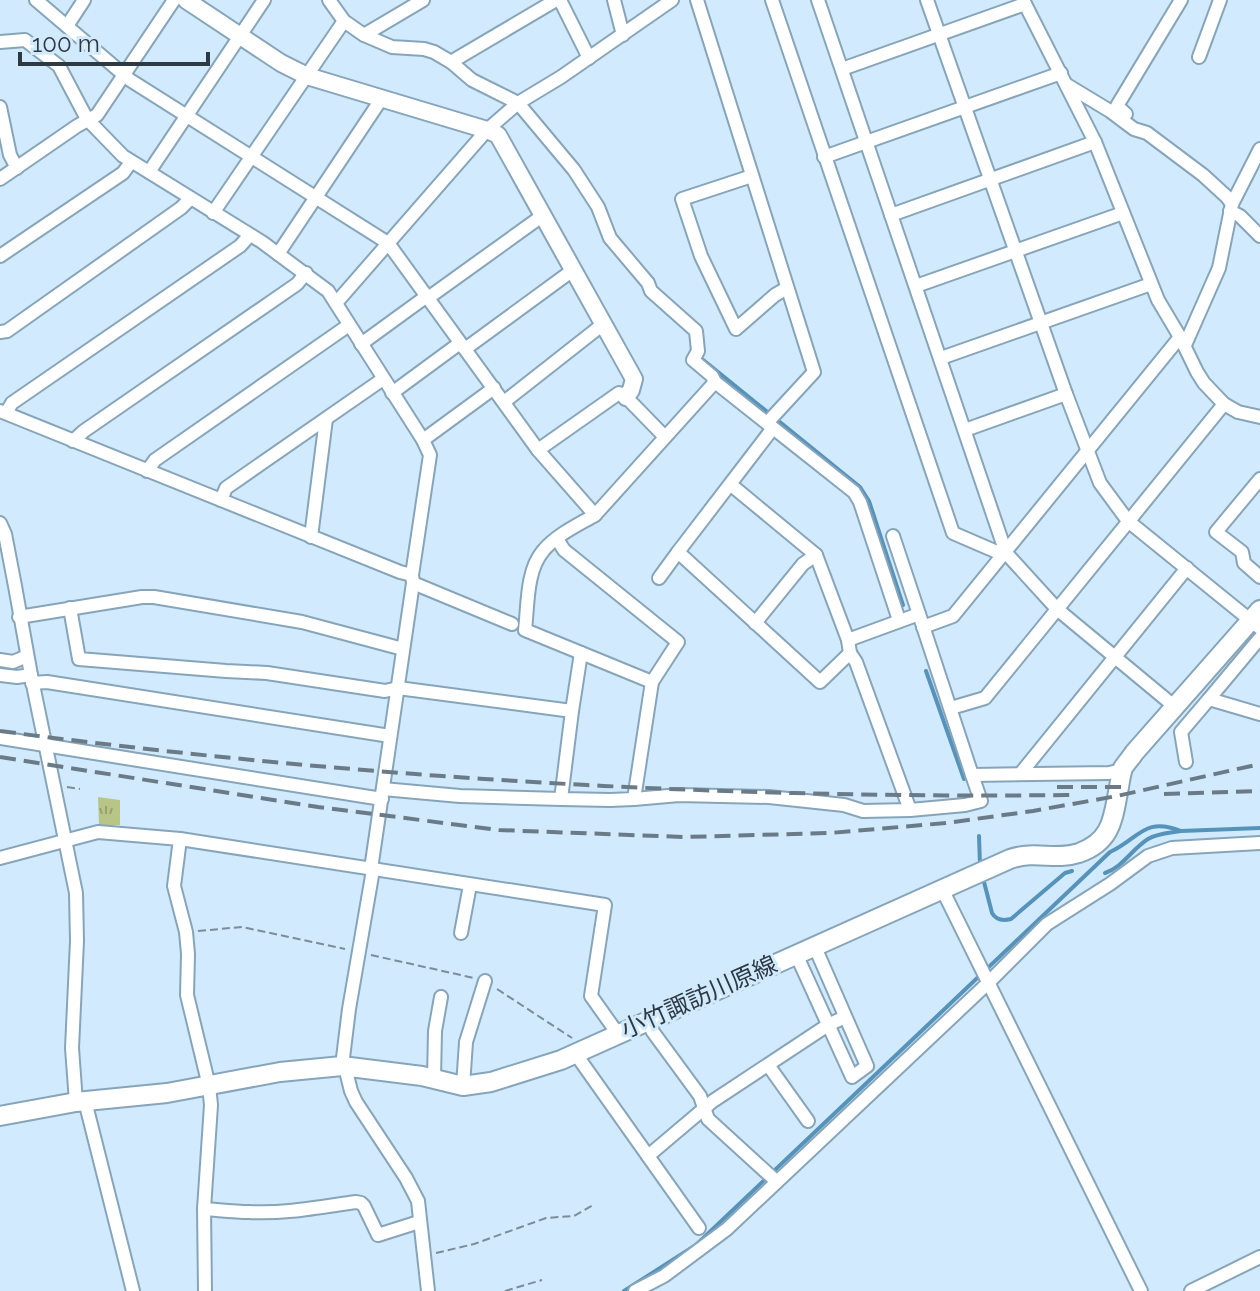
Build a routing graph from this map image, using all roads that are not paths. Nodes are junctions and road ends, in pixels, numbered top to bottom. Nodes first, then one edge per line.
1 (36, 0) edge
2 (84, 0) edge
3 (174, 0) edge
4 (186, 0) edge
5 (264, 0) edge
6 (329, 0) edge
7 (558, 0) edge
8 (614, 0) edge
9 (672, 0) edge
10 (697, 0) edge
11 (772, 0) edge
12 (818, 0) edge
13 (927, 0) edge
14 (1181, 0) edge
15 (1220, 0) edge
16 (420, 1) edge
17 (1024, 2) edge
18 (344, 21) junction
19 (67, 26) junction
20 (940, 34) junction
21 (364, 35) junction
22 (623, 35) junction
23 (239, 36) junction
24 (0, 42) edge
25 (1199, 57) dead end
26 (589, 58) junction
27 (451, 62) junction
28 (842, 69) junction
29 (124, 75) junction
30 (307, 76) junction
31 (1064, 79) junction
32 (382, 98) junction
33 (518, 103) junction
34 (0, 107) edge
35 (965, 107) junction
36 (187, 116) junction
37 (87, 119) junction
38 (487, 130) junction
39 (1147, 133) junction
40 (867, 142) junction
41 (1095, 142) junction
42 (1260, 149) edge
43 (251, 157) junction
44 (824, 157) junction
45 (131, 162) junction
46 (17, 168) junction
47 (149, 172) junction
48 (752, 176) junction
49 (0, 179) edge
50 (991, 179) junction
51 (315, 197) junction
52 (190, 199) junction
53 (1231, 207) junction
54 (213, 213) junction
55 (1123, 213) junction
56 (891, 215) junction
57 (542, 216) junction
58 (250, 235) junction
59 (1260, 236) edge
60 (388, 243) junction
61 (1015, 252) junction
62 (278, 254) junction
63 (0, 256) edge
64 (573, 270) junction
65 (306, 273) junction
66 (1151, 284) junction
67 (916, 286) junction
68 (787, 288) junction
69 (428, 297) junction
70 (336, 303) junction
71 (1041, 323) junction
72 (349, 325) junction
73 (602, 325) junction
74 (0, 332) edge
75 (1182, 341) junction
76 (361, 344) junction
77 (463, 346) junction
78 (941, 358) junction
79 (383, 379) junction
80 (715, 382) junction
81 (494, 388) junction
82 (392, 393) junction
83 (1066, 394) junction
84 (626, 397) junction
85 (504, 402) junction
86 (1224, 404) junction
87 (3, 412) edge
88 (1260, 417) edge
89 (326, 419) junction
90 (772, 421) junction
91 (965, 430) junction
92 (665, 437) junction
93 (423, 440) junction
94 (73, 441) junction
95 (538, 450) junction
96 (1087, 453) junction
97 (147, 471) junction
98 (1260, 479) edge
99 (730, 484) junction
100 (221, 500) junction
101 (595, 515) junction
102 (1128, 521) junction
103 (0, 523) edge
104 (893, 536) dead end
105 (311, 537) junction
106 (557, 539) junction
107 (678, 552) junction
108 (1006, 553) junction
109 (816, 555) junction
110 (1187, 568) junction
111 (1260, 577) edge
112 (659, 578) dead end
113 (413, 579) junction
114 (70, 608) junction
115 (1057, 609) junction
116 (19, 617) junction
117 (899, 620) junction
118 (921, 620) junction
119 (1257, 620) edge
120 (755, 623) junction
121 (512, 624) dead end
122 (1260, 638) edge
123 (848, 640) junction
124 (403, 649) junction
125 (581, 653) junction
126 (850, 653) junction
127 (27, 656) junction
128 (1115, 657) junction
129 (0, 660) edge
130 (0, 675) edge
131 (31, 679) junction
132 (652, 682) junction
133 (398, 688) junction
134 (1209, 699) junction
135 (1174, 706) junction
136 (951, 708) junction
137 (572, 711) junction
138 (1260, 714) edge
139 (390, 736) junction
140 (0, 738) edge
141 (46, 745) junction
142 (1186, 762) dead end
143 (1122, 770) junction
144 (1021, 773) junction
145 (972, 775) junction
146 (382, 794) junction
147 (561, 799) junction
148 (634, 799) junction
149 (910, 810) junction
150 (180, 839) junction
151 (66, 842) junction
152 (1260, 843) edge
153 (0, 858) edge
154 (372, 869) junction
155 (470, 885) junction
156 (942, 889) junction
157 (461, 933) dead end
158 (816, 945) junction
159 (796, 954) junction
160 (485, 981) road end
161 (987, 982) junction
162 (441, 997) dead end
163 (845, 1017) junction
164 (647, 1020) junction
165 (828, 1025) junction
166 (618, 1034) junction
167 (581, 1050) junction
168 (768, 1065) junction
169 (344, 1066) junction
170 (434, 1079) junction
171 (209, 1086) junction
172 (463, 1086) junction
173 (81, 1101) junction
174 (703, 1109) junction
175 (0, 1116) edge
176 (808, 1121) dead end
177 (648, 1156) junction
178 (775, 1181) junction
179 (204, 1209) junction
180 (419, 1222) junction
181 (699, 1228) dead end
182 (1260, 1257) edge
183 (133, 1291) edge
184 (205, 1291) edge
185 (428, 1291) edge
186 (635, 1291) edge
187 (1141, 1291) edge
188 (1191, 1291) edge

1 - 19 street
2 - 19 street
3 - 29 street
4 - 23 street
5 - 23 street
6 - 18 street
7 - 26 street
7 - 27 street
8 - 22 street
9 - 22 street
10 - 48 street
11 - 44 street
12 - 28 street
13 - 20 street
14 - 39 street
15 - 25 street
16 - 21 street
17 - 20 street
17 - 31 street
18 - 21 street
18 - 30 street
19 - 29 street
20 - 28 street
20 - 35 street
21 - 27 street
22 - 26 street
23 - 30 street
23 - 36 street
24 - 37 street
26 - 33 street
27 - 33 street
28 - 40 street
29 - 36 street
29 - 37 street
30 - 32 street
30 - 43 street
31 - 35 street
31 - 39 street
31 - 41 street
32 - 38 street
32 - 51 street
33 - 38 street
33 - 80 street
34 - 46 street
35 - 40 street
35 - 50 street
36 - 43 street
36 - 47 street
37 - 45 street
37 - 46 street
38 - 57 street
38 - 60 street
39 - 53 street
40 - 44 street
40 - 56 street
41 - 50 street
41 - 55 street
42 - 53 street
43 - 51 street
43 - 54 street
44 - 108 street
45 - 47 street
45 - 63 street
46 - 49 street
47 - 52 street
48 - 68 street
48 - 68 street
50 - 56 street
50 - 61 street
51 - 60 street
51 - 62 street
52 - 54 street
52 - 74 street
53 - 59 street
53 - 75 street
54 - 58 street
55 - 61 street
55 - 66 street
56 - 67 street
57 - 64 street
57 - 69 street
58 - 62 street
58 - 87 street
60 - 69 street
60 - 70 street
61 - 67 street
61 - 71 street
62 - 65 street
64 - 73 street
64 - 77 street
65 - 70 street
65 - 94 street
66 - 71 street
66 - 75 street
67 - 78 street
68 - 90 street
69 - 76 street
69 - 77 street
70 - 72 street
71 - 78 street
71 - 83 street
72 - 76 street
72 - 97 street
73 - 84 street
73 - 85 street
75 - 86 street
75 - 96 street
76 - 79 street
77 - 81 street
77 - 82 street
78 - 91 street
79 - 82 street
79 - 89 street
80 - 90 street
80 - 92 street
81 - 85 street
81 - 93 street
82 - 93 street
83 - 91 street
83 - 96 street
84 - 92 street
84 - 95 street
85 - 95 street
86 - 88 street
86 - 102 street
87 - 94 street
89 - 100 street
89 - 105 street
90 - 99 street
90 - 117 street
91 - 108 street
92 - 101 street
93 - 113 street
94 - 97 street
95 - 101 street
96 - 102 street
96 - 108 street
97 - 100 street
98 - 111 street
99 - 107 street
99 - 109 street
100 - 105 street
101 - 106 street
102 - 110 street
102 - 115 street
103 - 116 street
104 - 118 street
105 - 113 street
106 - 125 street
106 - 132 street
107 - 112 street
107 - 120 street
108 - 115 street
108 - 118 street
109 - 120 street
109 - 123 street
110 - 119 street
110 - 128 street
113 - 121 street
113 - 124 street
114 - 116 street
114 - 124 street
114 - 133 street
115 - 128 street
115 - 136 street
116 - 127 street
117 - 118 street
117 - 123 street
118 - 136 street
119 - 135 main road, 小竹諏訪川原線
120 - 126 street
122 - 134 street
123 - 126 street
124 - 133 street
125 - 132 street
125 - 137 street
126 - 149 street
127 - 129 street
127 - 131 street
128 - 135 street
128 - 144 street
130 - 131 street
131 - 139 street
131 - 141 street
132 - 148 street
133 - 137 street
133 - 139 street
134 - 138 street
134 - 142 street
135 - 143 main road, 小竹諏訪川原線
136 - 145 street
137 - 147 street
139 - 146 street
140 - 141 street
141 - 146 street
141 - 151 street
143 - 144 street
143 - 156 main road, 小竹諏訪川原線
144 - 145 street
145 - 149 street
146 - 147 street
146 - 154 street
147 - 148 street
148 - 149 street
150 - 151 street
150 - 154 street
150 - 171 street
151 - 153 street
151 - 173 street
152 - 161 street
154 - 155 street
154 - 169 street
155 - 157 street
155 - 166 street
156 - 158 main road, 小竹諏訪川原線
156 - 161 street
158 - 159 main road, 小竹諏訪川原線
158 - 163 street
159 - 164 main road, 小竹諏訪川原線
159 - 165 street
160 - 172 street
161 - 178 street
161 - 187 street
162 - 170 street
163 - 165 street
163 - 165 street
164 - 166 main road, 小竹諏訪川原線
164 - 174 street
165 - 168 street
166 - 167 main road, 小竹諏訪川原線
167 - 172 main road, 小竹諏訪川原線
167 - 177 street
168 - 174 street
168 - 176 street
169 - 170 main road, 小竹諏訪川原線
169 - 171 main road, 小竹諏訪川原線
169 - 180 street
170 - 172 main road, 小竹諏訪川原線
171 - 173 main road, 小竹諏訪川原線
171 - 179 street
173 - 175 main road, 小竹諏訪川原線
173 - 183 street
174 - 177 street
174 - 178 street
177 - 181 street
178 - 186 street
179 - 180 street
179 - 184 street
180 - 185 street
182 - 188 street

